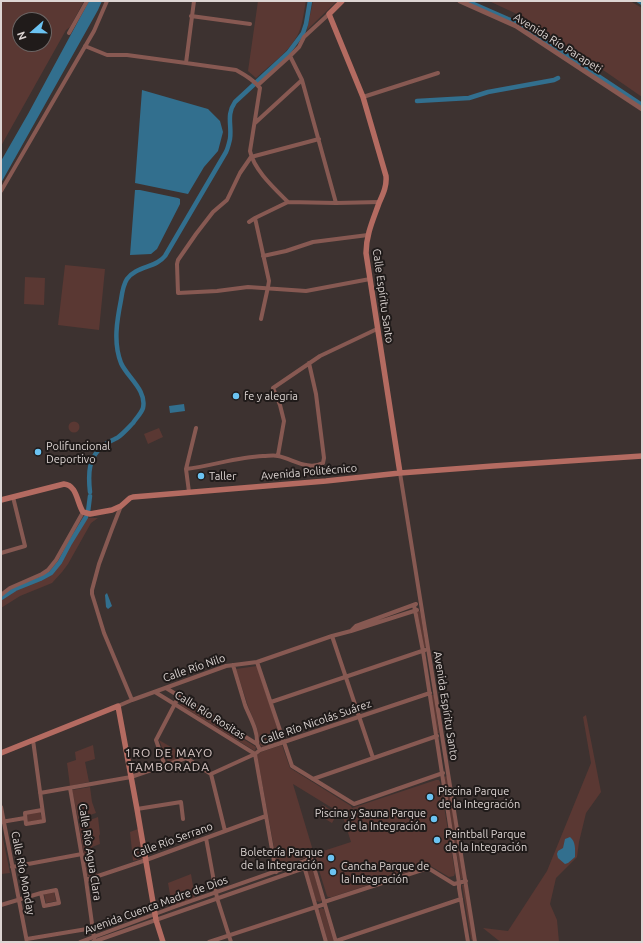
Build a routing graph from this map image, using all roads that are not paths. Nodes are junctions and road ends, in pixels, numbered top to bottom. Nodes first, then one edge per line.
1 (86, 1) edge
2 (107, 1) edge
3 (194, 1) edge
4 (342, 1) edge
5 (460, 1) edge
6 (329, 14) junction
7 (191, 16) junction
8 (250, 24) dead end
9 (69, 33) dead end
10 (85, 46) junction
11 (290, 56) junction
12 (186, 63) junction
13 (438, 72) dead end
14 (302, 80) junction
15 (256, 83) junction
16 (363, 97) junction
17 (642, 109) edge
18 (254, 123) junction
19 (319, 139) junction
20 (251, 157) junction
21 (1, 191) edge
22 (288, 202) junction
23 (380, 202) junction
24 (336, 203) junction
25 (255, 218) junction
26 (249, 222) dead end
27 (368, 235) junction
28 (263, 256) junction
29 (370, 279) junction
30 (268, 288) junction
31 (262, 319) dead end
32 (377, 329) junction
33 (309, 363) junction
34 (196, 428) dead end
35 (278, 455) junction
36 (642, 456) edge
37 (186, 469) junction
38 (400, 473) junction
39 (189, 492) junction
40 (13, 497) junction
41 (1, 500) edge
42 (122, 506) junction
43 (86, 513) junction
44 (1, 552) edge
45 (1, 595) edge
46 (420, 603) junction
47 (414, 605) junction
48 (421, 609) junction
49 (415, 610) junction
50 (352, 631) junction
51 (332, 636) junction
52 (428, 650) junction
53 (423, 651) junction
54 (257, 662) junction
55 (233, 665) junction
56 (346, 677) junction
57 (166, 688) junction
58 (155, 692) junction
59 (435, 692) junction
60 (429, 694) junction
61 (179, 696) junction
62 (132, 700) junction
63 (271, 702) junction
64 (175, 705) junction
65 (118, 706) junction
66 (359, 717) junction
67 (436, 736) junction
68 (442, 736) junction
69 (33, 740) junction
70 (284, 742) junction
71 (257, 744) junction
72 (260, 750) junction
73 (177, 752) dead end
74 (1, 753) edge
75 (255, 754) junction
76 (186, 758) junction
77 (373, 758) junction
78 (166, 766) junction
79 (448, 772) junction
80 (442, 773) junction
81 (211, 774) junction
82 (131, 777) junction
83 (313, 779) junction
84 (70, 788) junction
85 (40, 793) junction
86 (1, 807) edge
87 (137, 809) junction
88 (42, 810) junction
89 (266, 816) junction
90 (26, 818) junction
91 (183, 819) dead end
92 (2, 822) edge
93 (225, 831) junction
94 (206, 838) junction
95 (82, 854) junction
96 (146, 860) junction
97 (302, 862) junction
98 (312, 865) junction
99 (12, 867) junction
100 (304, 868) junction
101 (276, 872) junction
102 (86, 880) junction
103 (466, 881) junction
104 (459, 882) junction
105 (216, 892) junction
106 (41, 893) junction
107 (217, 898) junction
108 (461, 899) junction
109 (19, 900) junction
110 (325, 903) junction
111 (1, 905) edge
112 (316, 907) junction
113 (156, 917) junction
114 (93, 928) junction
115 (229, 935) junction
116 (27, 941) edge
117 (94, 941) edge
118 (80, 942) edge
119 (163, 942) edge
120 (209, 942) edge
121 (231, 942) edge
122 (326, 942) edge
123 (336, 942) edge
124 (468, 942) edge
125 (475, 942) edge

1 - 9 street
2 - 10 street
3 - 7 street
4 - 6 main road
5 - 17 street, Avenida Río Parapeti
6 - 11 street
6 - 16 main road, Calle Espíritu Santo
7 - 8 street
7 - 12 street
10 - 12 street
10 - 21 street
11 - 14 street
11 - 15 street
12 - 15 street
13 - 16 street
14 - 18 street
14 - 19 street
15 - 18 street
16 - 23 main road, Calle Espíritu Santo
18 - 20 street
19 - 20 street
19 - 24 street
20 - 22 street
20 - 30 street
22 - 24 street
22 - 25 street
23 - 24 street
23 - 27 main road, Calle Espíritu Santo
25 - 26 street
25 - 28 street
27 - 28 street
27 - 29 main road, Calle Espíritu Santo
28 - 30 street
29 - 30 street
29 - 32 main road, Calle Espíritu Santo
30 - 31 street
32 - 33 street
32 - 38 main road, Calle Espíritu Santo
33 - 35 street
33 - 35 street
34 - 37 street
35 - 37 street
36 - 38 main road, Avenida Politécnico
37 - 39 street
38 - 39 main road, Avenida Politécnico
38 - 46 street, Avenida Espíritu Santo
39 - 42 main road, Avenida Politécnico
40 - 41 main road
40 - 43 main road
40 - 44 street
42 - 43 main road, Avenida Politécnico
42 - 62 street
43 - 45 street
46 - 47 street
46 - 48 street, Avenida Espíritu Santo
47 - 49 street, Avenida Espíritu Santo
47 - 50 street
48 - 49 street, Calle Río Nilo
48 - 52 street, Avenida Espíritu Santo
49 - 50 street, Calle Río Nilo
49 - 53 street, Avenida Espíritu Santo
50 - 51 street, Calle Río Nilo
51 - 54 street, Calle Río Nilo
51 - 56 street
52 - 53 street
52 - 59 street, Avenida Espíritu Santo
53 - 56 street
53 - 60 street, Avenida Espíritu Santo
54 - 55 street, Calle Río Nilo
54 - 63 street
55 - 57 street, Calle Río Nilo
55 - 71 street
56 - 63 street
56 - 66 street
57 - 58 street, Calle Río Nilo
57 - 61 street, Calle Río Rositas
58 - 62 street, Calle Río Nilo
58 - 64 street, Calle Río Rositas
59 - 60 street, Calle Río Nicolás Suárez
59 - 68 street, Avenida Espíritu Santo
60 - 66 street, Calle Río Nicolás Suárez
60 - 67 street, Avenida Espíritu Santo
61 - 64 street
61 - 71 street, Calle Río Rositas
62 - 65 street, Calle Río Nilo
63 - 70 street
64 - 75 street, Calle Río Rositas
64 - 78 street
65 - 69 main road, Calle Río Nilo
65 - 82 main road
66 - 70 street, Calle Río Nicolás Suárez
66 - 77 street
67 - 68 street
67 - 77 street
67 - 80 street, Avenida Espíritu Santo
68 - 79 street, Avenida Espíritu Santo
69 - 74 main road, Calle Río Nilo
69 - 85 street
70 - 72 street, Calle Río Nicolás Suárez
70 - 83 street
71 - 72 street, Calle Río Rositas
72 - 75 street, Calle Río Nicolás Suárez
73 - 76 street
75 - 81 street, Calle Río Nicolás Suárez
75 - 89 street
76 - 78 street
76 - 81 street
77 - 83 street
78 - 82 street
79 - 80 street
79 - 103 street, Avenida Espíritu Santo
80 - 83 street
80 - 104 street, Avenida Espíritu Santo
81 - 93 street
82 - 84 street
82 - 87 main road
84 - 85 street
84 - 95 street, Calle Río Agua Clara
85 - 88 street
86 - 92 street, Calle Río Monday
87 - 91 street
87 - 96 main road
88 - 90 street
88 - 90 street
89 - 93 street, Calle Río Serrano
89 - 101 street
90 - 92 street
92 - 99 street, Calle Río Monday
93 - 94 street, Calle Río Serrano
94 - 96 street, Calle Río Serrano
94 - 105 street
95 - 99 street
95 - 102 street, Calle Río Agua Clara
96 - 102 street, Calle Río Serrano
96 - 113 main road
97 - 98 street, Avenida Cuenca Madre de Dios
97 - 100 street
97 - 101 street, Avenida Cuenca Madre de Dios
98 - 100 street, Avenida Cuenca Madre de Dios
98 - 110 street
99 - 109 street, Calle Río Monday
100 - 107 street, Avenida Cuenca Madre de Dios
100 - 112 street
101 - 105 street, Avenida Cuenca Madre de Dios
102 - 114 street, Calle Río Agua Clara
103 - 104 street
103 - 125 street, Avenida Espíritu Santo
104 - 108 street, Avenida Espíritu Santo
104 - 110 street
105 - 107 street
105 - 113 street, Avenida Cuenca Madre de Dios
106 - 106 street
106 - 109 street
107 - 113 street, Avenida Cuenca Madre de Dios
107 - 115 street
108 - 123 street
108 - 124 street, Avenida Espíritu Santo
109 - 111 street
109 - 116 street, Calle Río Monday
110 - 112 street
110 - 123 street
112 - 115 street
112 - 122 street
113 - 117 street, Avenida Cuenca Madre de Dios
113 - 119 main road
114 - 116 street
114 - 117 street, Calle Río Agua Clara
115 - 120 street
115 - 121 street
117 - 118 street, Avenida Cuenca Madre de Dios

